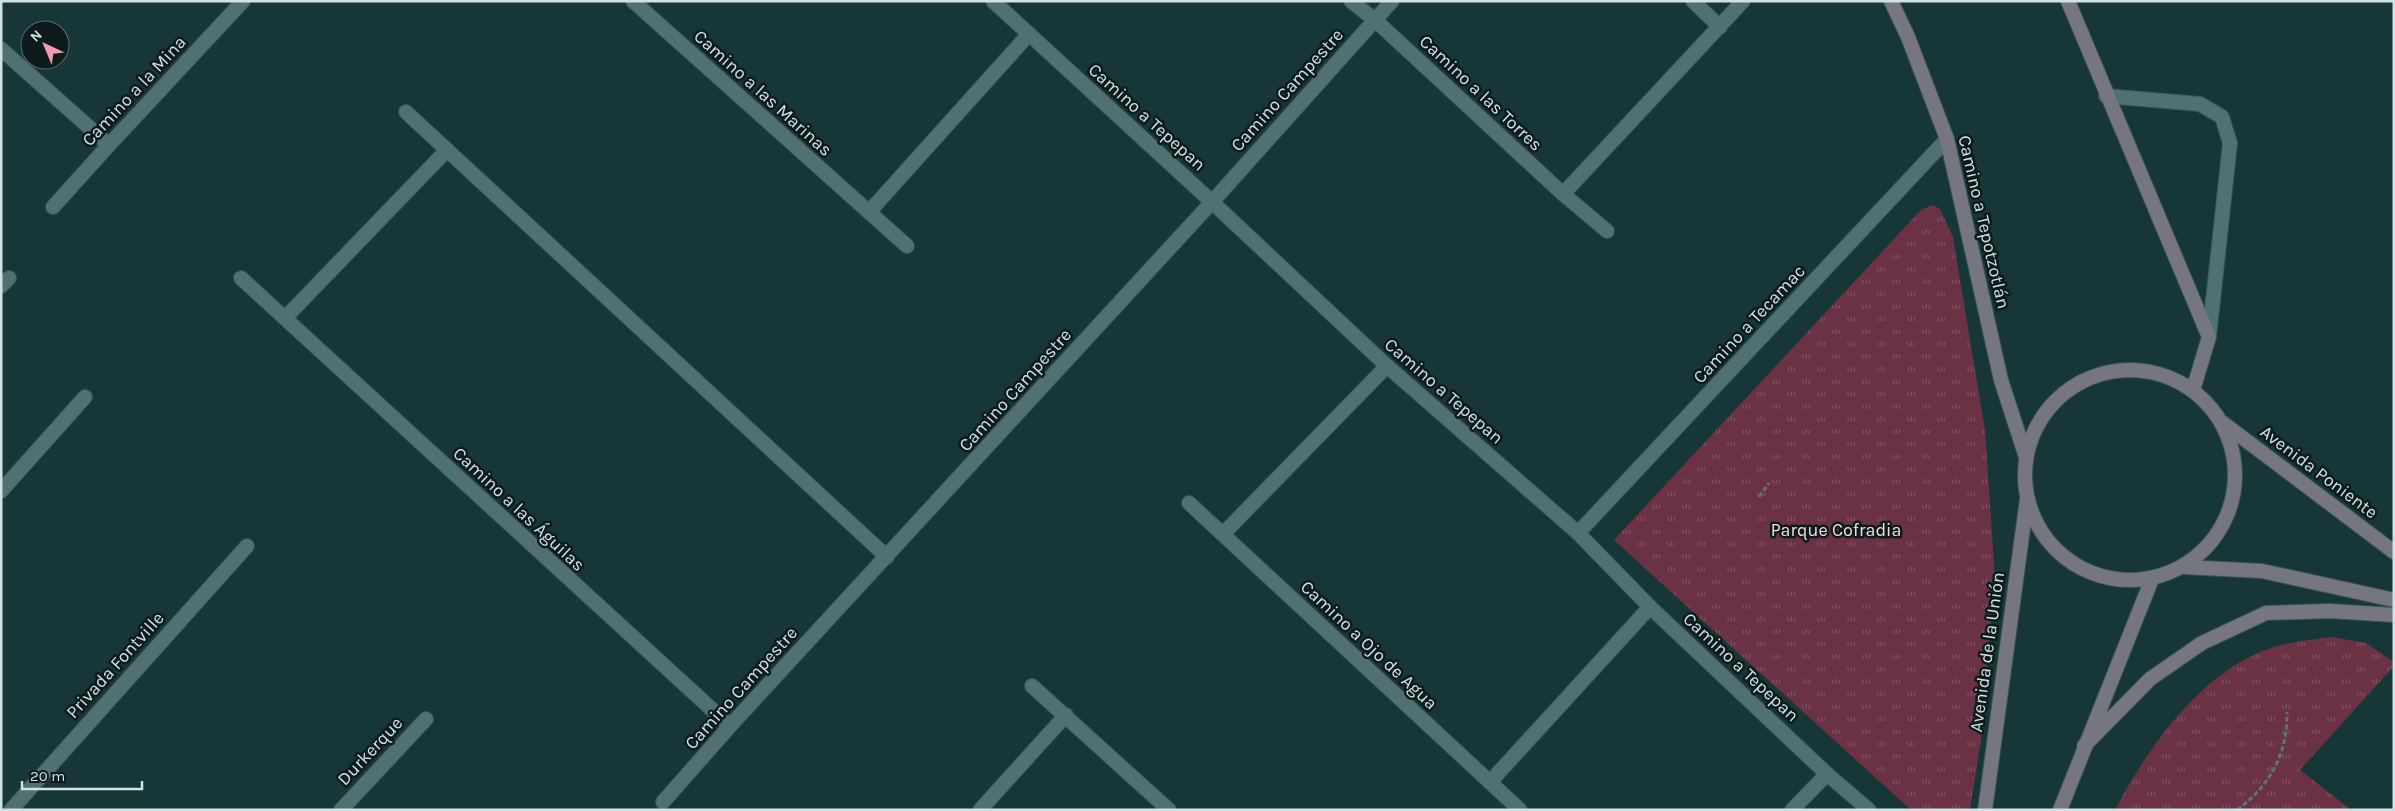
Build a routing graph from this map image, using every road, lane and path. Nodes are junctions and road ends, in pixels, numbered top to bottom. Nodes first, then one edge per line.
1 (243, 1) edge
2 (633, 1) edge
3 (993, 1) edge
4 (1351, 1) edge
5 (1392, 1) edge
6 (1693, 1) edge
7 (1743, 1) edge
8 (1891, 1) edge
9 (2068, 1) edge
10 (1375, 20) junction
11 (1720, 27) junction
12 (1029, 34) junction
13 (1, 49) edge
14 (2106, 96) junction
15 (406, 112) dead end
16 (1947, 139) junction
17 (109, 145) junction
18 (448, 150) junction
19 (1562, 194) junction
20 (1212, 202) junction
21 (54, 207) dead end
22 (869, 212) junction
23 (1607, 231) dead end
24 (906, 246) dead end
25 (241, 278) dead end
26 (284, 318) junction
27 (2209, 337) junction
28 (1387, 366) junction
29 (2193, 390) junction
30 (86, 397) dead end
31 (2222, 422) junction
32 (2026, 457) junction
33 (1769, 483) dead end
34 (1, 491) edge
35 (1759, 498) dead end
36 (2027, 498) junction
37 (1189, 503) dead end
38 (1578, 533) junction
39 (1223, 534) junction
40 (247, 546) dead end
41 (2394, 552) edge
42 (887, 557) junction
43 (2184, 567) junction
44 (2152, 579) junction
45 (2394, 600) edge
46 (1650, 608) junction
47 (2394, 615) edge
48 (1032, 686) dead end
49 (2287, 712) dead end
50 (1066, 715) junction
51 (426, 718) dead end
52 (730, 726) junction
53 (2084, 746) junction
54 (1827, 774) junction
55 (1490, 782) junction
56 (663, 802) dead end
57 (11, 810) edge
58 (341, 810) edge
59 (980, 810) edge
60 (1169, 810) edge
61 (1520, 810) edge
62 (1792, 810) edge
63 (1869, 810) edge
64 (1984, 810) edge
65 (2060, 810) edge
66 (2237, 810) edge

1 - 17 street, Camino a la Mina
2 - 22 street, Camino a las Marinas
3 - 12 street, Camino a Tepepan
4 - 10 street, Camino a las Torres
5 - 10 street, Camino Campestre
6 - 11 street
7 - 11 street
8 - 16 main road, Camino a Tepotzotlán
9 - 14 main road
10 - 19 street, Camino a las Torres
10 - 20 street, Camino Campestre
11 - 19 street
12 - 20 street, Camino a Tepepan
12 - 22 street
13 - 17 street
14 - 27 main road
14 - 27 street
15 - 18 street
16 - 32 main road, Camino a Tepotzotlán
16 - 38 street, Camino a Tecamac
17 - 21 street, Camino a la Mina
18 - 26 street
18 - 42 street
19 - 23 street, Camino a las Torres
20 - 28 street, Camino a Tepepan
20 - 42 street, Camino Campestre
22 - 24 street, Camino a las Marinas
25 - 26 street, Camino a las Águilas
26 - 52 street, Camino a las Águilas
27 - 29 main road
28 - 38 street, Camino a Tepepan
28 - 39 street
29 - 31 main road
29 - 32 main road
30 - 34 street
31 - 41 main road, Avenida Poniente
31 - 43 main road
32 - 36 main road
33 - 35 path
36 - 44 main road
36 - 64 main road, Avenida de la Unión
37 - 39 street, Camino a Ojo de Agua
38 - 46 street, Camino a Tepepan
39 - 55 street, Camino a Ojo de Agua
40 - 57 street, Privada Fontville
42 - 52 street, Camino Campestre
43 - 44 main road
43 - 45 main road
44 - 53 main road
46 - 54 street, Camino a Tepepan
46 - 55 street
47 - 53 main road
48 - 50 street
49 - 66 path
50 - 59 street
50 - 60 street
51 - 58 street, Durkerque
52 - 56 street, Camino Campestre
53 - 65 main road
54 - 62 street
54 - 63 street, Camino a Tepepan
55 - 61 street, Camino a Ojo de Agua

